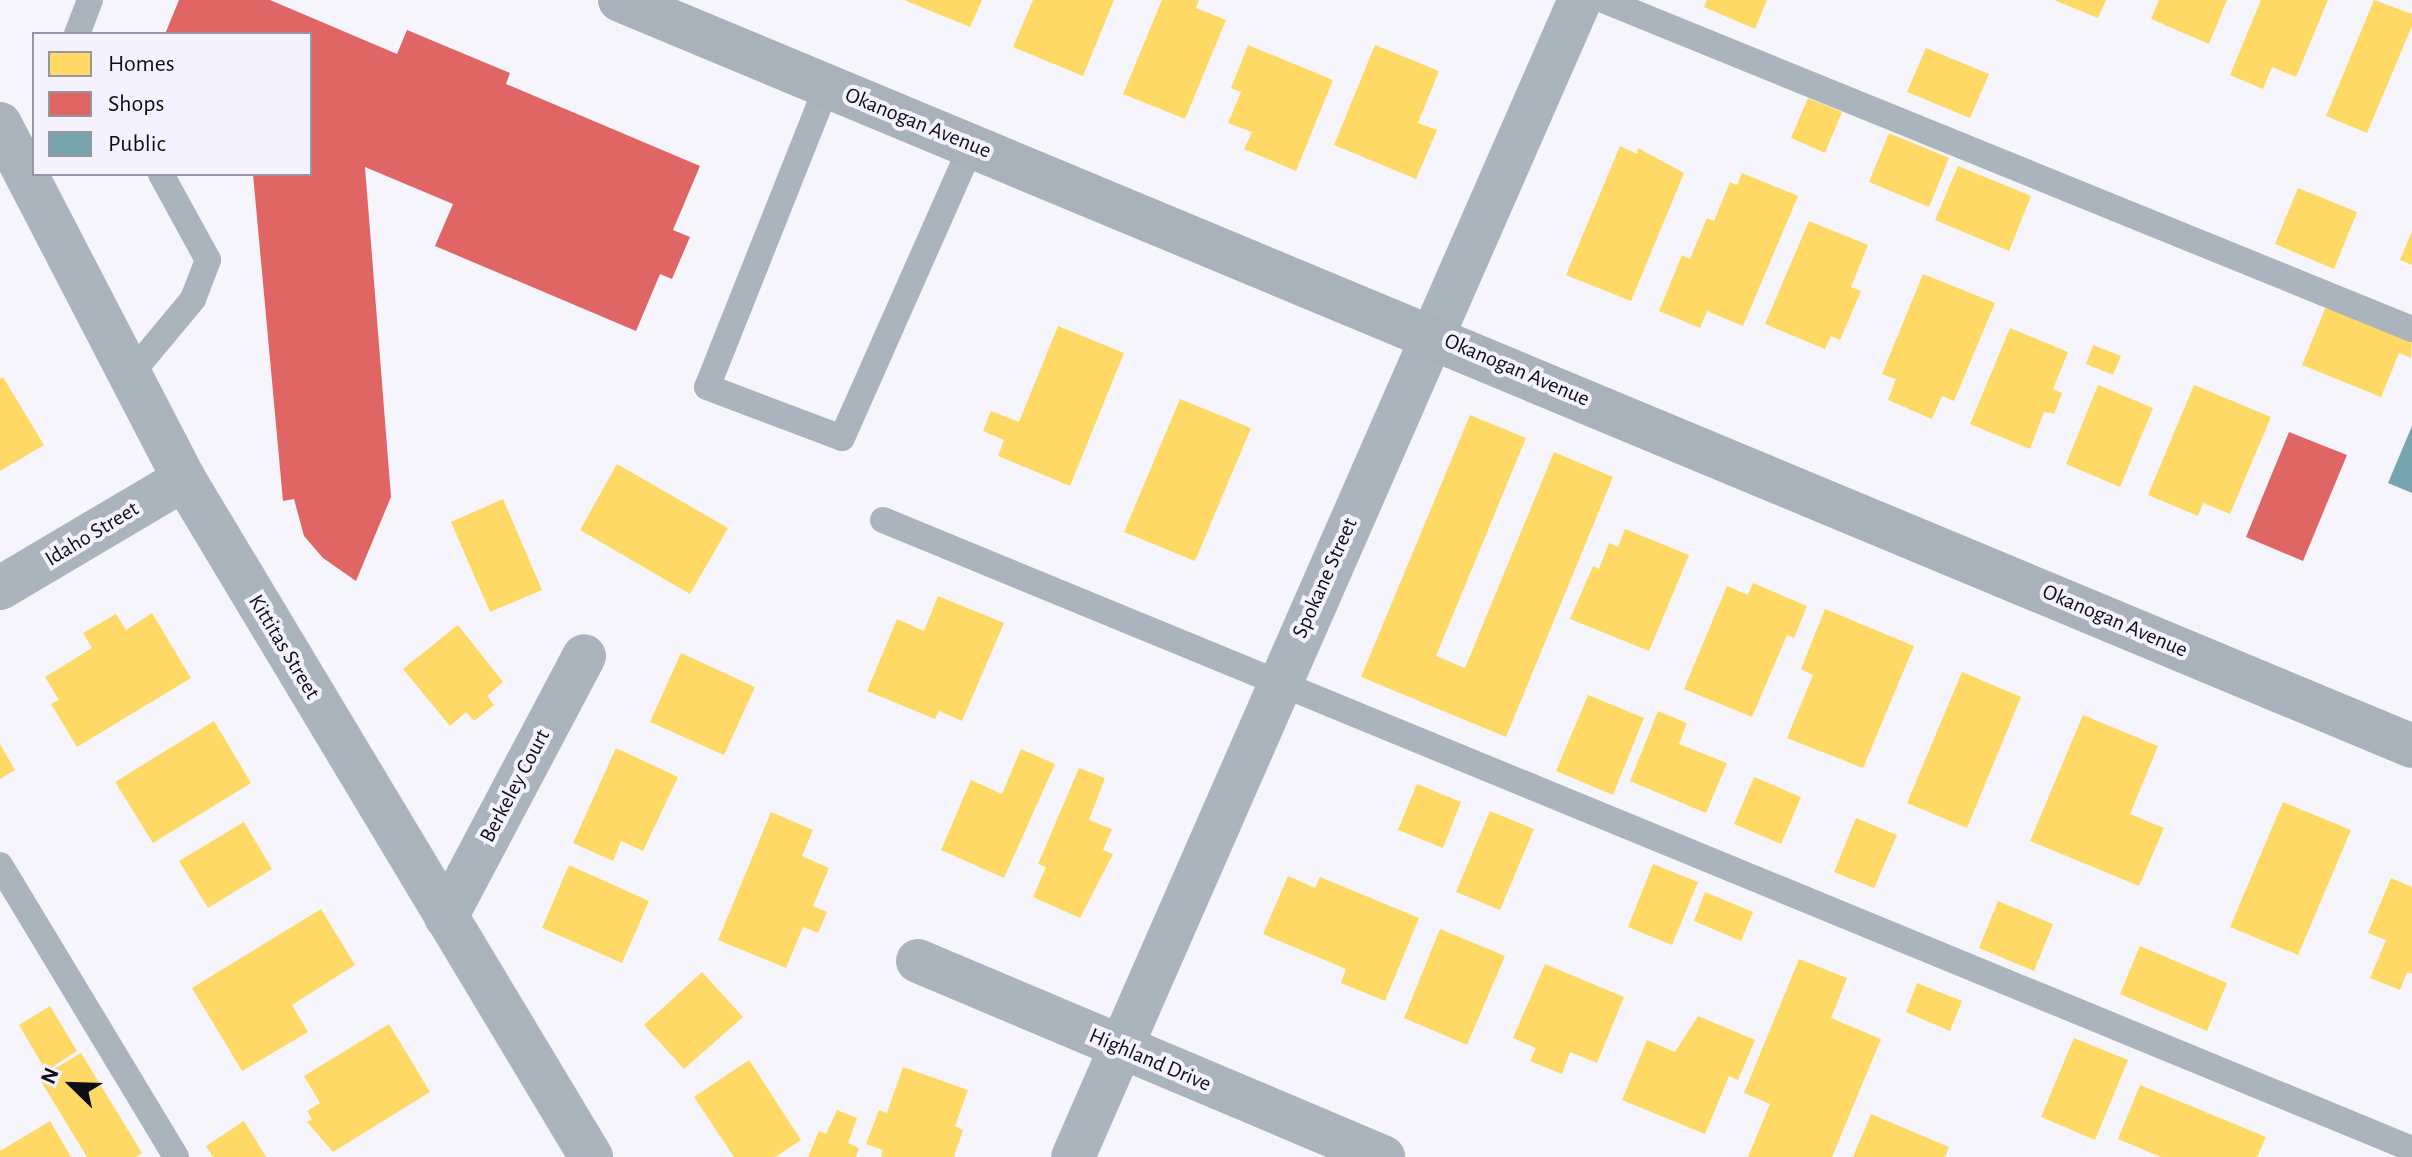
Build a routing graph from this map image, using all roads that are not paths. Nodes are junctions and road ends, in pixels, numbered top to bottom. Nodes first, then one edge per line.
1 (90, 0) edge
2 (620, 0) edge
3 (1580, 0) edge
4 (1603, 0) edge
5 (78, 32) edge
6 (827, 86) junction
7 (0, 124) edge
8 (972, 145) junction
9 (32, 176) edge
10 (162, 176) edge
11 (2412, 329) edge
12 (1431, 335) junction
13 (130, 375) junction
14 (184, 479) junction
15 (883, 520) dead end
16 (0, 588) edge
17 (584, 656) dead end
18 (1280, 683) junction
19 (2412, 746) edge
20 (0, 865) edge
21 (446, 917) junction
22 (918, 961) dead end
23 (1121, 1048) junction
24 (2412, 1149) edge
25 (176, 1157) edge
26 (591, 1157) edge
27 (1073, 1157) edge
28 (1383, 1157) edge

1 - 5 lane
2 - 6 street, Okanogan Avenue
3 - 12 street, Spokane Street
4 - 11 lane
6 - 8 street, Okanogan Avenue
6 - 8 lane
7 - 9 street, Kittitas Street
8 - 12 street, Okanogan Avenue
9 - 13 street, Kittitas Street
10 - 13 lane
12 - 18 street, Spokane Street
12 - 19 street, Okanogan Avenue
13 - 14 street, Kittitas Street
14 - 16 street, Idaho Street
14 - 21 street, Kittitas Street
15 - 18 lane
17 - 21 street, Berkeley Court
18 - 23 street, Spokane Street
18 - 24 lane
20 - 25 lane
21 - 26 street, Kittitas Street
22 - 23 street, Highland Drive
23 - 27 street, Spokane Street
23 - 28 street, Highland Drive

